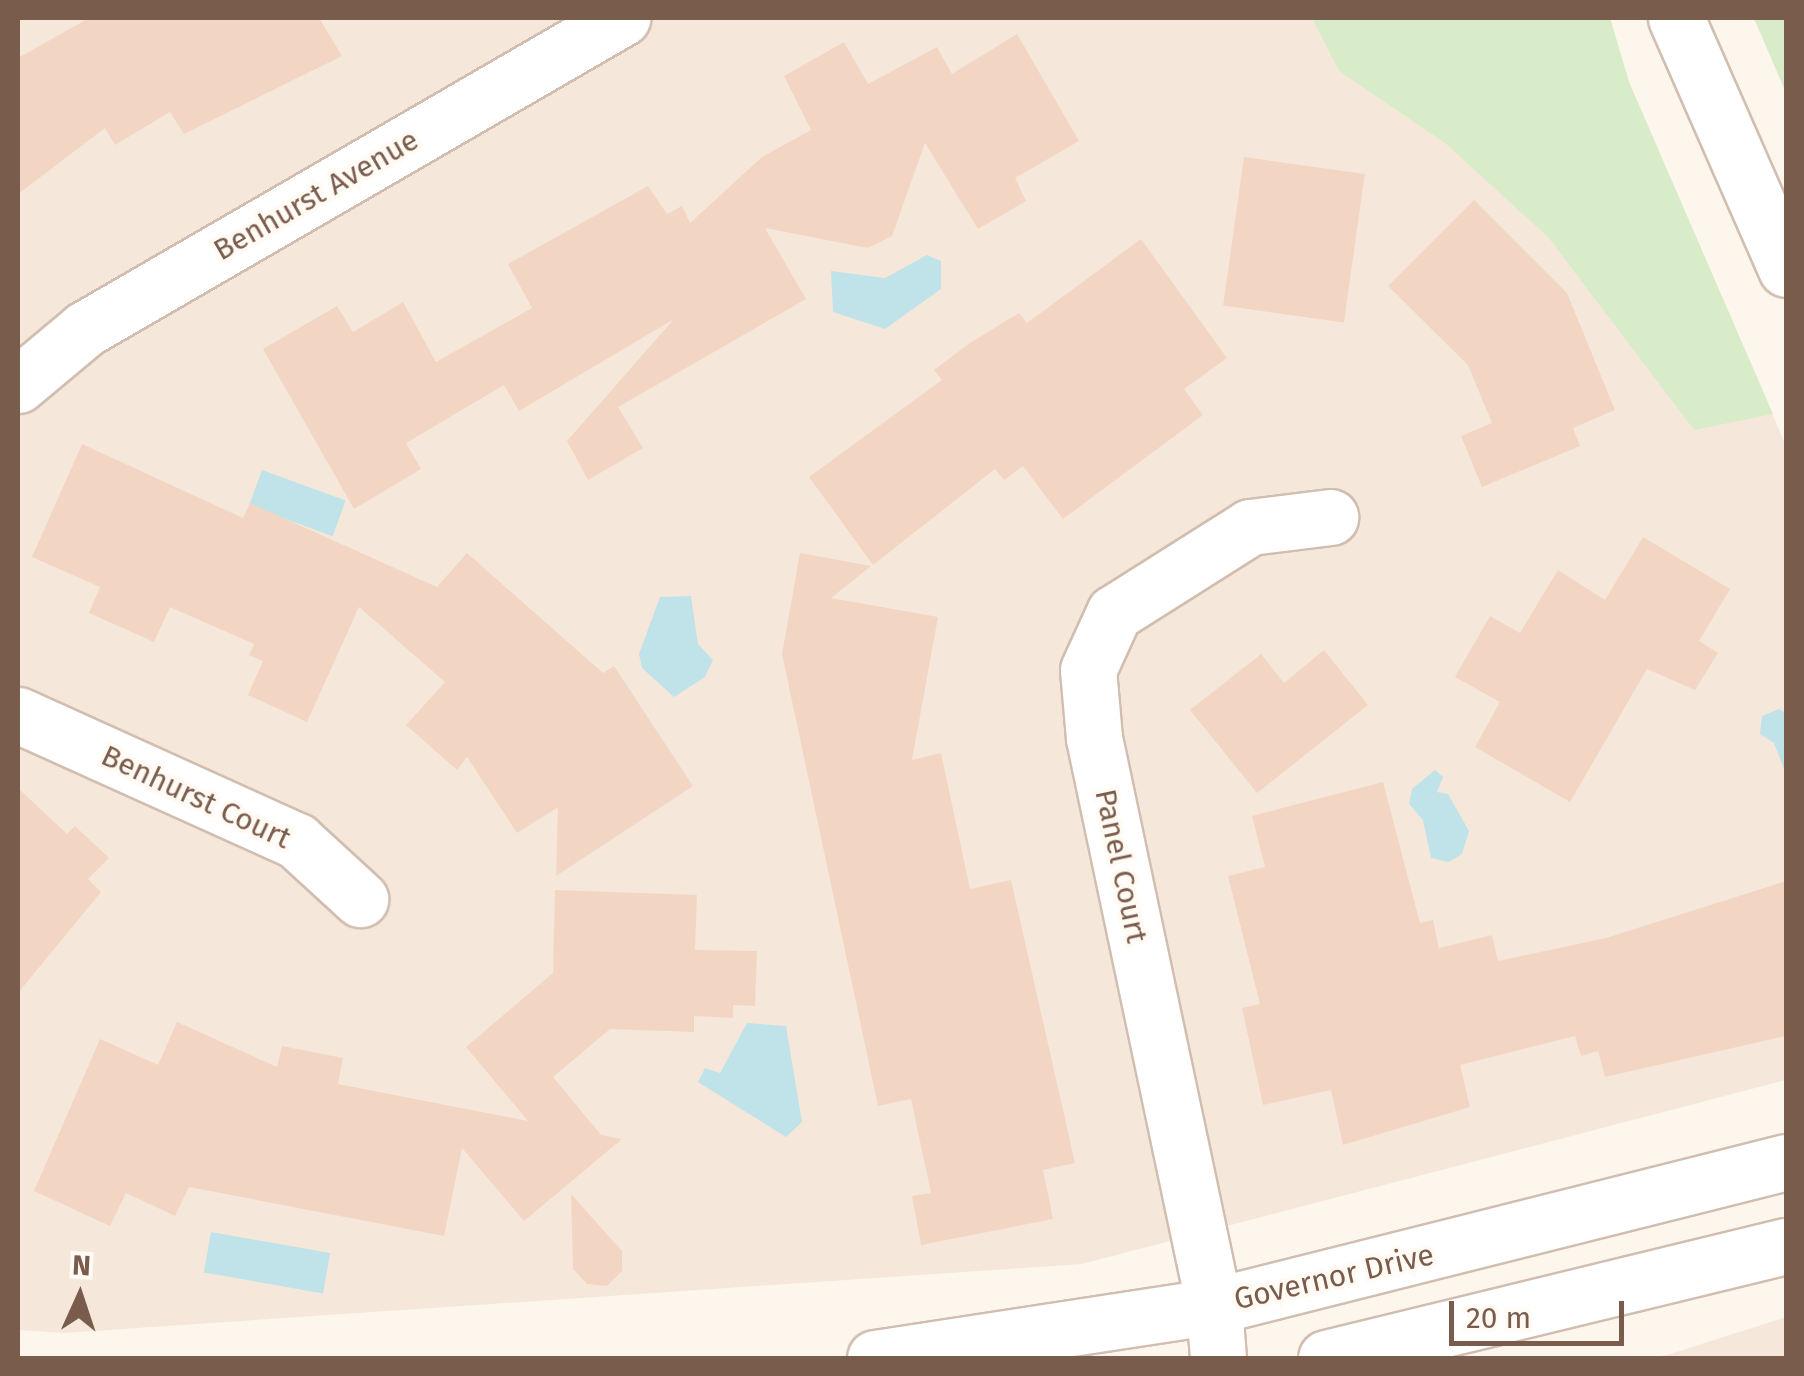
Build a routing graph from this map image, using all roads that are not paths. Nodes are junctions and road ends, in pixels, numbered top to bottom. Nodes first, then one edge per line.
1 (622, 18) edge
2 (1676, 18) edge
3 (1786, 269) edge
4 (18, 385) edge
5 (1330, 517) dead end
6 (18, 715) edge
7 (360, 899) dead end
8 (1786, 1162) edge
9 (1786, 1246) edge
10 (1216, 1332) edge
11 (875, 1358) edge
12 (1326, 1358) edge

1 - 4 street, Benhurst Avenue
2 - 3 street
5 - 10 street, Panel Court
6 - 7 street, Benhurst Court
8 - 10 street, Governor Drive
9 - 12 street
10 - 11 street, Governor Drive

